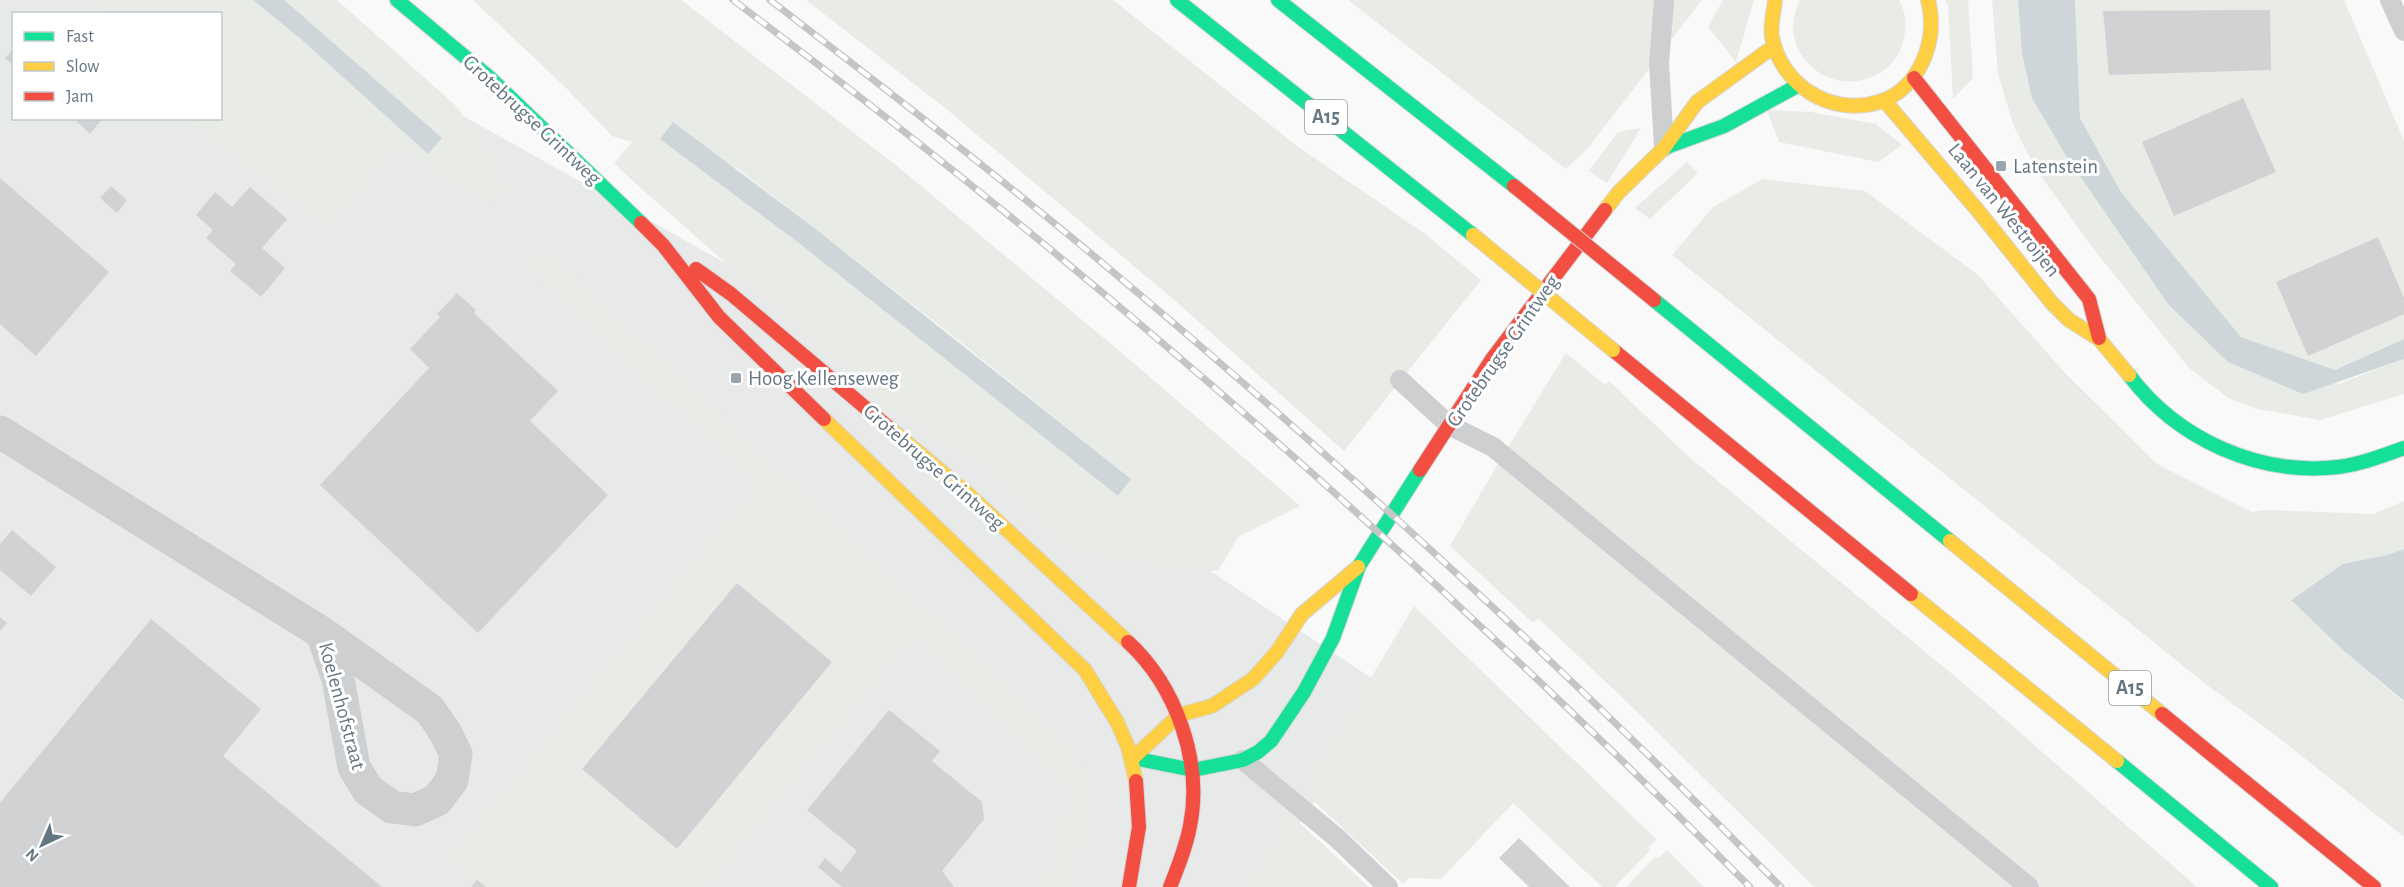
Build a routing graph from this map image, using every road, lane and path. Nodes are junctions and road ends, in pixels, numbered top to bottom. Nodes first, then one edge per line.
1 (397, 0) edge
2 (1177, 0) edge
3 (1278, 0) edge
4 (1664, 0) edge
5 (1775, 0) edge
6 (1928, 0) edge
7 (2390, 0) edge
8 (2404, 31) edge
9 (1773, 48) junction
10 (1914, 78) junction
11 (1797, 86) junction
12 (1884, 100) junction
13 (1664, 148) junction
14 (663, 245) junction
15 (2099, 338) junction
16 (1400, 380) dead end
17 (1449, 425) junction
18 (0, 432) edge
19 (2404, 448) edge
20 (1359, 566) junction
21 (322, 633) junction
22 (1179, 715) junction
23 (1133, 758) junction
24 (1243, 760) junction
25 (1193, 770) junction
26 (1129, 887) edge
27 (1170, 887) edge
28 (1388, 887) edge
29 (2029, 887) edge
30 (2271, 887) edge
31 (2374, 887) edge

1 - 14 main road, Grotebrugse Grintweg
2 - 30 main road, A15, bridge
3 - 31 main road, A15, bridge
4 - 13 lane
5 - 9 main road
6 - 10 main road
7 - 8 lane
9 - 11 main road
9 - 13 main road, Grotebrugse Grintweg
10 - 12 main road
10 - 15 main road, Laan van Westroijen
11 - 12 main road
11 - 13 main road, Grotebrugse Grintweg
12 - 15 main road, Laan van Westroijen
13 - 17 main road, Grotebrugse Grintweg
14 - 22 main road, Grotebrugse Grintweg
14 - 23 main road, Grotebrugse Grintweg
15 - 19 main road, Laan van Westroijen
16 - 17 lane
17 - 20 main road, Grotebrugse Grintweg
17 - 29 lane
18 - 21 street, Koelenhofstraat
20 - 22 main road, Grotebrugse Grintweg
20 - 24 main road, Grotebrugse Grintweg
21 - 21 street, Koelenhofstraat
22 - 23 main road, Grotebrugse Grintweg
22 - 25 main road
23 - 25 main road, Grotebrugse Grintweg
23 - 26 main road
24 - 25 main road, Grotebrugse Grintweg
24 - 28 lane
25 - 27 main road

